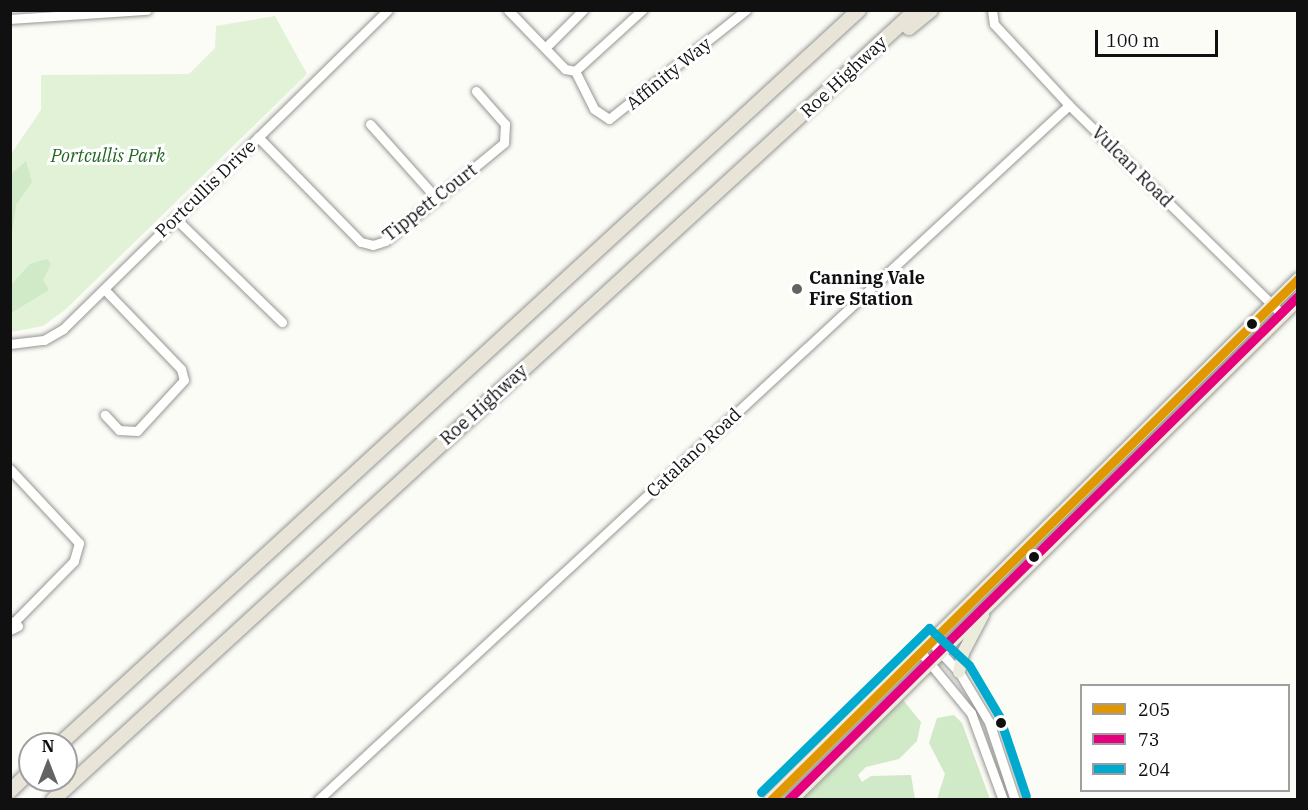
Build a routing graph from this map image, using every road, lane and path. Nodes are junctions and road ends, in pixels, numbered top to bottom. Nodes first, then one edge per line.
1 (147, 10) edge
2 (388, 10) edge
3 (508, 10) edge
4 (642, 10) edge
5 (746, 10) edge
6 (846, 10) edge
7 (859, 10) edge
8 (916, 10) edge
9 (931, 10) edge
10 (992, 10) edge
11 (576, 13) edge
12 (10, 19) edge
13 (545, 48) junction
14 (801, 66) junction
15 (575, 71) junction
16 (476, 92) dead end
17 (1069, 105) junction
18 (370, 124) dead end
19 (783, 133) junction
20 (258, 137) junction
21 (437, 200) junction
22 (176, 219) junction
23 (1298, 279) edge
24 (104, 288) junction
25 (1298, 300) edge
26 (1271, 304) junction
27 (1283, 315) junction
28 (282, 322) dead end
29 (10, 344) edge
30 (105, 415) dead end
31 (10, 469) edge
32 (989, 603) junction
33 (13, 627) edge
34 (929, 640) junction
35 (919, 650) junction
36 (940, 651) junction
37 (930, 662) junction
38 (959, 672) junction
39 (73, 732) edge
40 (53, 800) edge
41 (318, 800) edge
42 (770, 800) edge
43 (792, 800) edge
44 (1003, 800) edge
45 (1015, 800) edge

1 - 12 street
2 - 20 street, Portcullis Drive
3 - 13 street
4 - 15 street
5 - 15 street, Affinity Way
6 - 14 highway
7 - 14 highway, Roe Highway
8 - 19 highway, Roe Highway
9 - 19 highway
10 - 17 street, Vulcan Road
11 - 13 street
13 - 15 street
14 - 39 highway, Roe Highway
16 - 21 street, Tippett Court
17 - 26 street, Vulcan Road
17 - 41 street, Catalano Road
18 - 21 street
19 - 40 highway, Roe Highway
20 - 21 street, Tippett Court
20 - 22 street, Portcullis Drive
22 - 24 street, Portcullis Drive
22 - 28 street
23 - 26 main road
24 - 29 street, Portcullis Drive
24 - 30 street
25 - 27 main road
26 - 27 street, Vulcan Road
26 - 34 main road
27 - 32 main road
31 - 33 street
32 - 36 main road
32 - 38 main road
34 - 35 main road
34 - 36 street
35 - 37 street
35 - 42 main road
36 - 37 main road
36 - 38 street
37 - 43 main road
37 - 44 street
38 - 45 street

